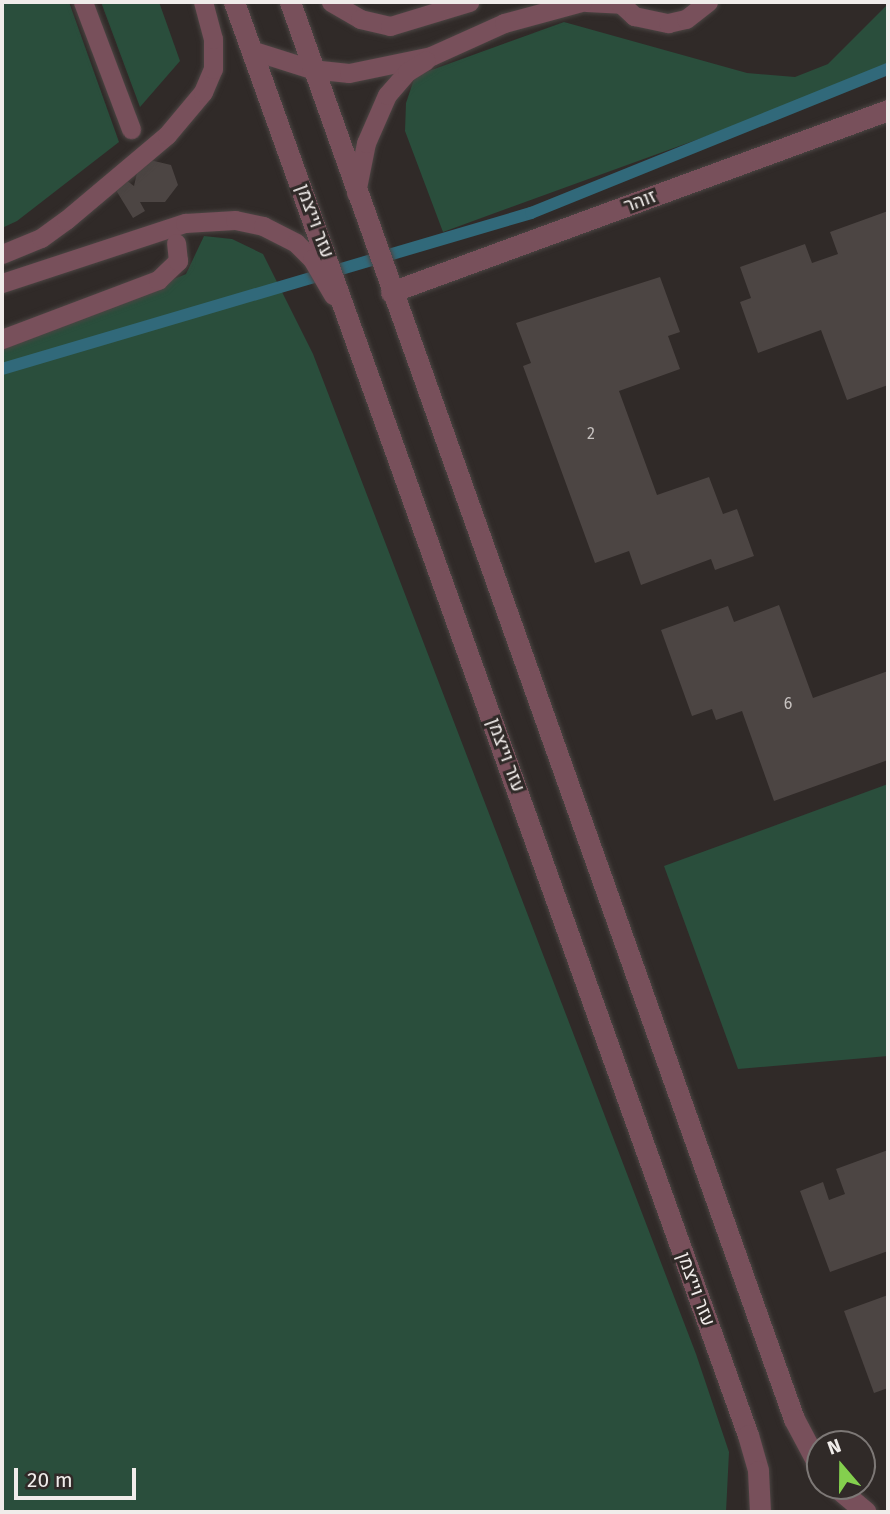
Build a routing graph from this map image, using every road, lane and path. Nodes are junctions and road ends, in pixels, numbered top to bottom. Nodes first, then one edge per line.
1 (83, 2) edge
2 (203, 2) edge
3 (234, 2) edge
4 (290, 2) edge
5 (331, 2) edge
6 (470, 2) edge
7 (584, 2) edge
8 (708, 2) edge
9 (619, 3) edge
10 (251, 50) junction
11 (431, 56) junction
12 (311, 69) junction
13 (888, 110) edge
14 (131, 130) dead end
15 (356, 194) junction
16 (176, 243) dead end
17 (2, 254) edge
18 (2, 283) edge
19 (391, 292) junction
20 (2, 339) edge
21 (360, 346) junction
22 (806, 1442) edge
23 (852, 1500) edge
24 (760, 1512) edge
25 (866, 1512) edge

1 - 14 lane
2 - 17 lane
3 - 10 street, עזר וייצמן
4 - 12 street
5 - 6 lane
7 - 9 lane
7 - 11 lane
8 - 9 lane
10 - 12 lane
10 - 21 street, עזר וייצמן
11 - 12 lane
11 - 15 lane
12 - 15 street
13 - 19 street, זוהר
15 - 19 street
16 - 20 lane
18 - 21 lane
19 - 22 street
21 - 24 street, עזר וייצמן
23 - 25 street

